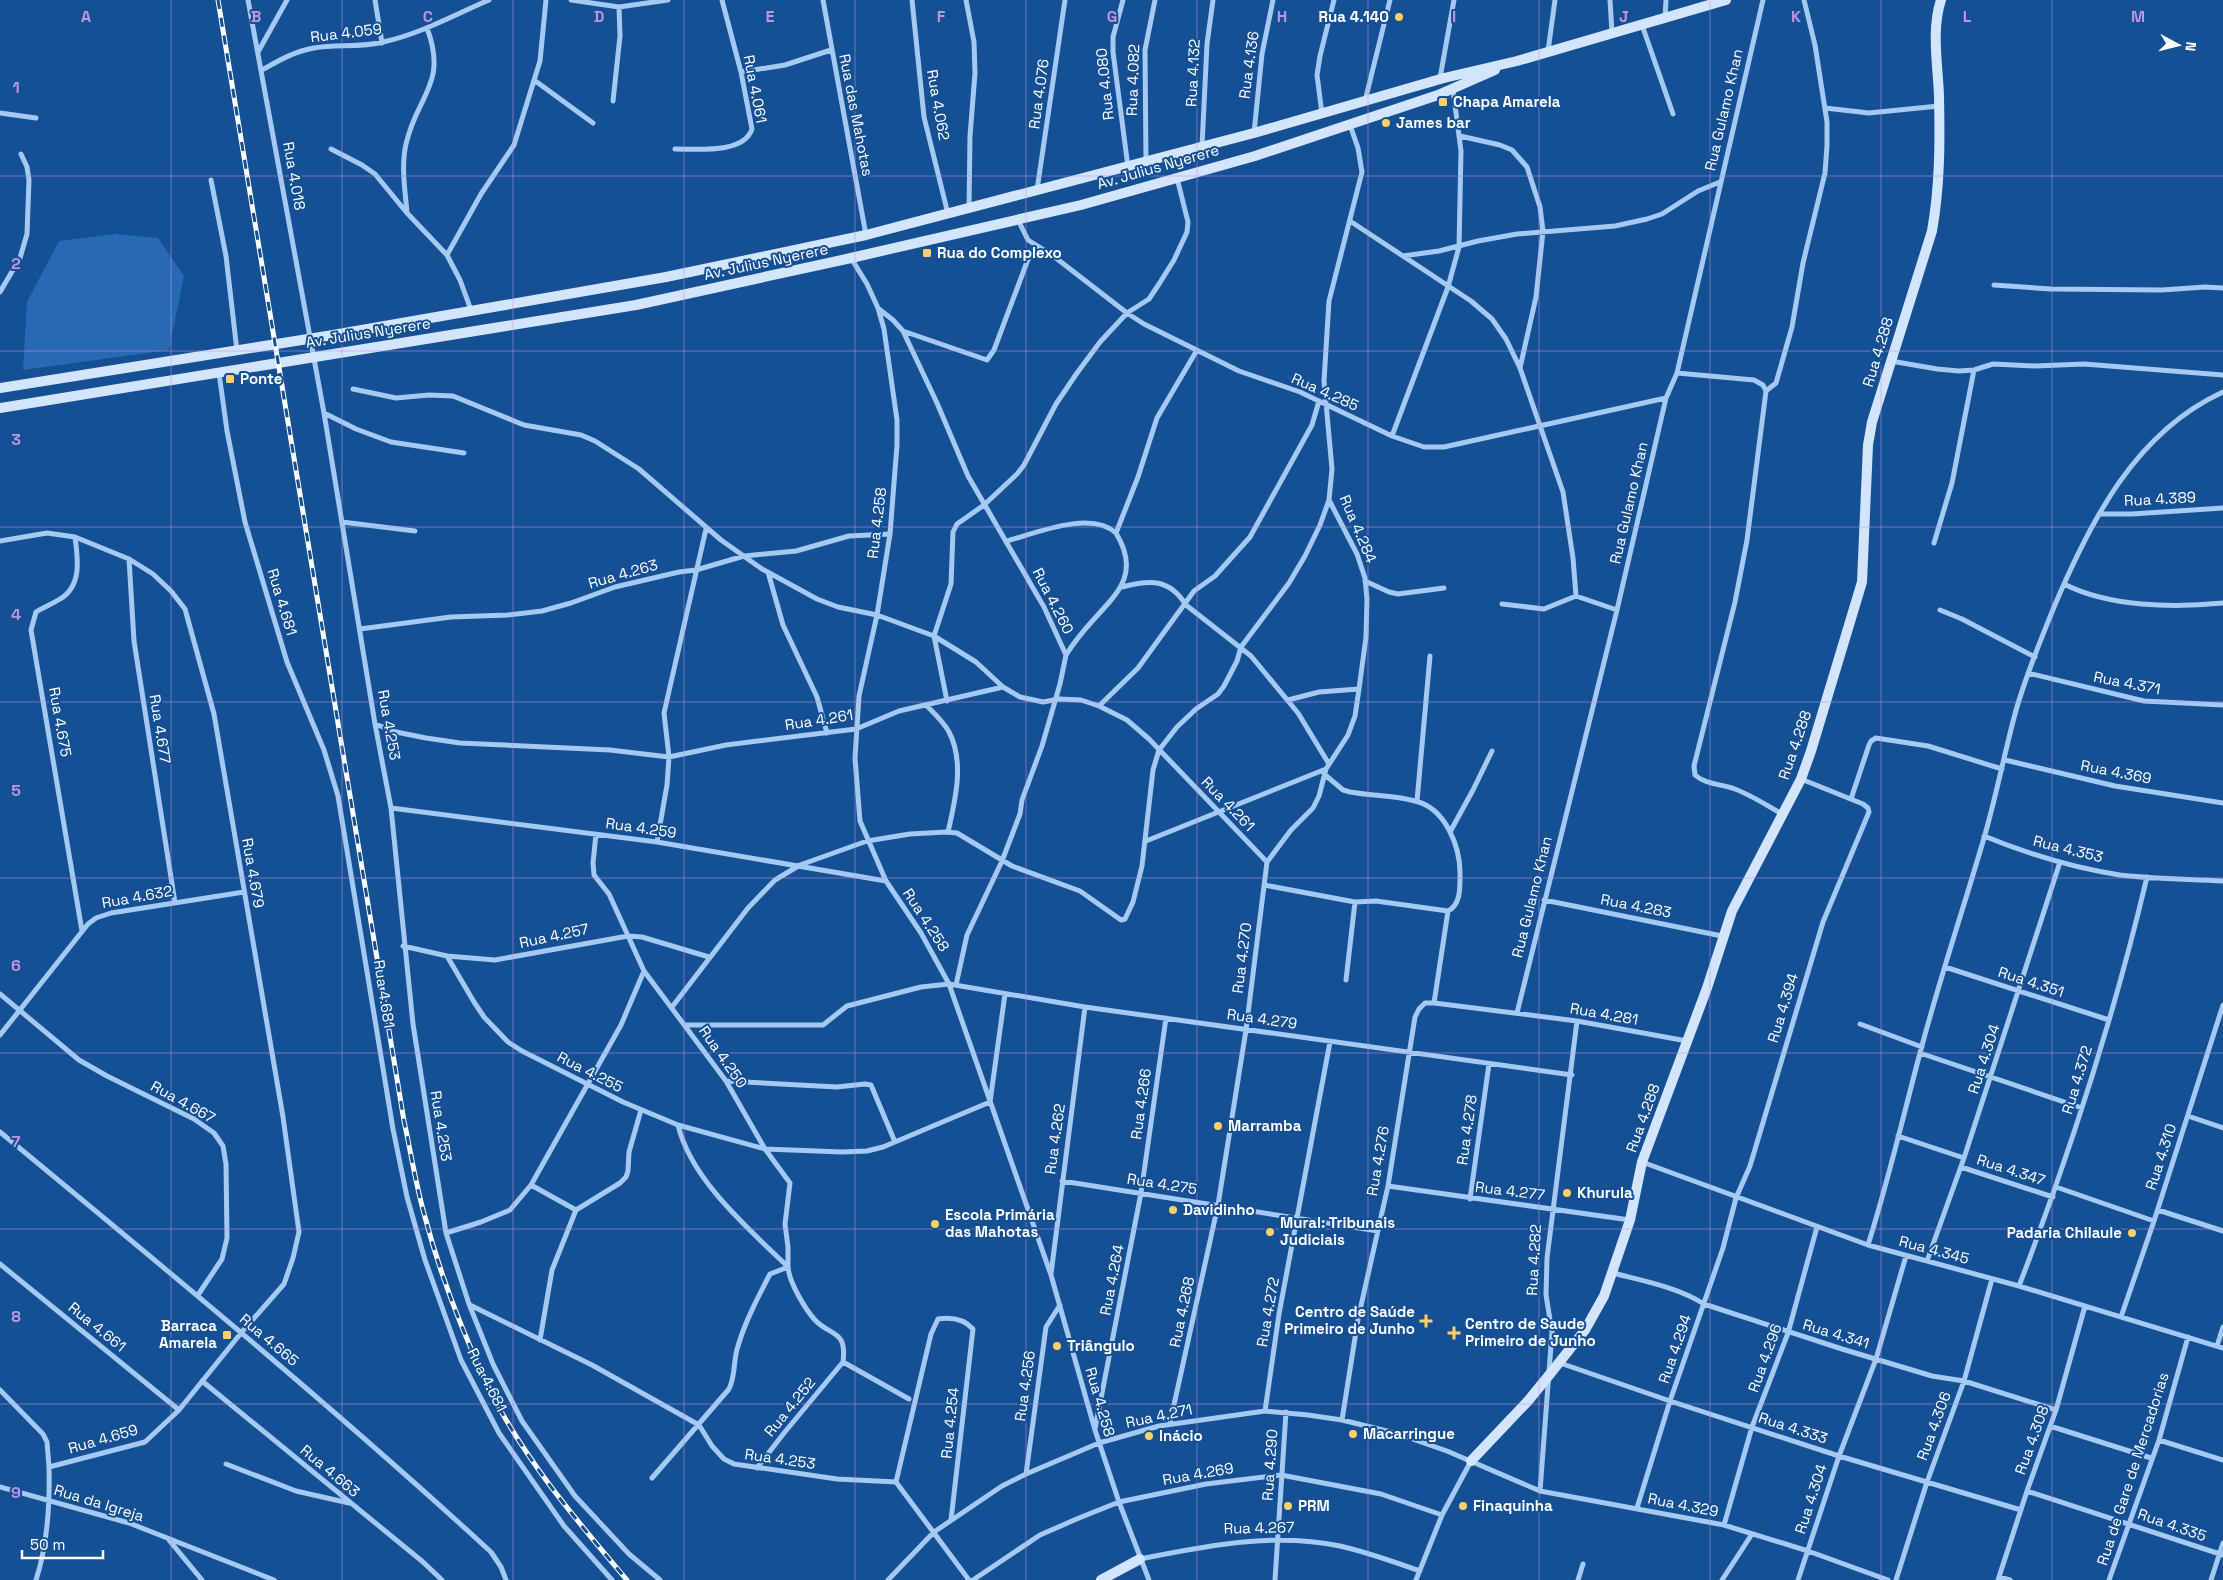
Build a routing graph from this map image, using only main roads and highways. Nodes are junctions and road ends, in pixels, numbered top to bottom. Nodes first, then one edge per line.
1 (1722, 0) edge
2 (1941, 0) edge
3 (1697, 4) edge
4 (1517, 61) junction
5 (0, 388) edge
6 (0, 408) edge
7 (1471, 1461) road end
8 (1140, 1559) road end
9 (1101, 1580) edge

1 - 3 main road, Av. Julius Nyerere
2 - 7 main road, Rua 4.288
3 - 4 main road, Av. Julius Nyerere
4 - 5 main road, Av. Julius Nyerere
4 - 6 main road, Av. Julius Nyerere
8 - 9 main road, Rua 4.267

